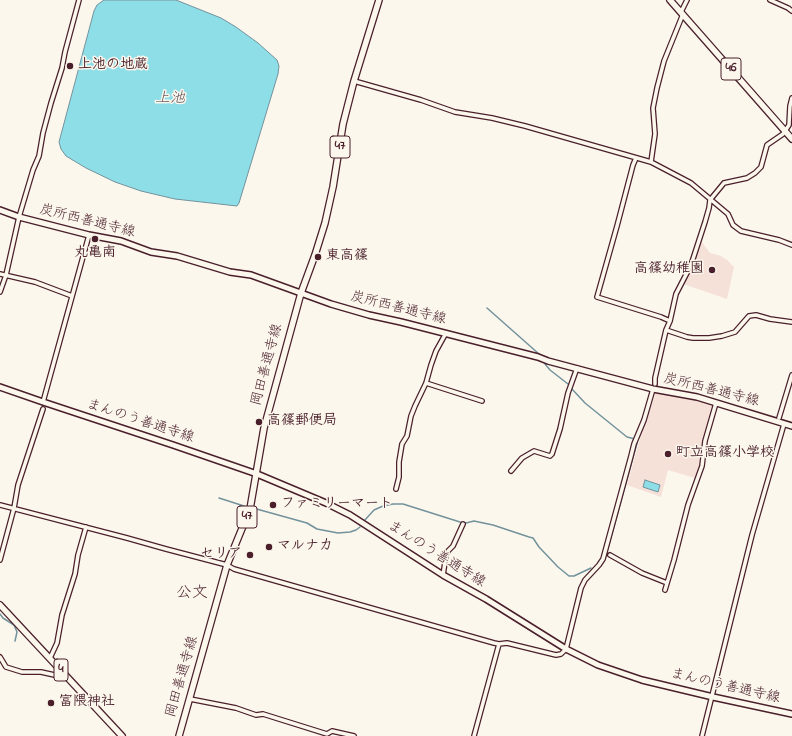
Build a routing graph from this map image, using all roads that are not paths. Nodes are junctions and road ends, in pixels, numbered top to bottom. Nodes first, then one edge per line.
1 (79, 0) edge
2 (379, 0) edge
3 (670, 0) edge
4 (687, 0) edge
5 (770, 0) edge
6 (792, 12) edge
7 (682, 13) junction
8 (354, 81) junction
9 (792, 98) edge
10 (786, 131) junction
11 (792, 138) edge
12 (636, 158) junction
13 (651, 162) junction
14 (710, 200) junction
15 (0, 210) edge
16 (19, 217) junction
17 (89, 235) junction
18 (792, 245) edge
19 (0, 274) edge
20 (6, 275) junction
21 (0, 292) edge
22 (301, 293) junction
23 (72, 296) junction
24 (670, 320) junction
25 (792, 322) edge
26 (666, 330) junction
27 (446, 333) junction
28 (577, 368) junction
29 (792, 375) edge
30 (426, 383) junction
31 (0, 387) edge
32 (654, 387) junction
33 (482, 401) dead end
34 (43, 402) junction
35 (716, 403) junction
36 (43, 409) dead end
37 (779, 418) dead end
38 (784, 424) junction
39 (792, 426) edge
40 (511, 471) dead end
41 (257, 474) junction
42 (396, 489) dead end
43 (0, 505) edge
44 (14, 508) junction
45 (463, 524) dead end
46 (86, 527) junction
47 (610, 555) dead end
48 (0, 560) edge
49 (227, 565) junction
50 (443, 575) junction
51 (667, 583) junction
52 (665, 590) dead end
53 (1, 607) edge
54 (498, 644) junction
55 (566, 649) junction
56 (0, 657) edge
57 (50, 658) junction
58 (69, 679) junction
59 (713, 697) junction
60 (190, 700) junction
61 (792, 714) edge
62 (122, 736) edge
63 (179, 736) edge
64 (354, 736) edge
65 (474, 736) edge
66 (702, 736) edge

1 - 16 street
2 - 8 main road, 岡田善通寺線 / 47
3 - 7 main road, 46
4 - 7 street
5 - 6 street
7 - 10 main road, 46
7 - 13 street
8 - 12 street
8 - 22 main road, 岡田善通寺線 / 47
9 - 10 street
10 - 11 main road, 46
10 - 14 street
12 - 13 street
12 - 24 street
13 - 14 street
14 - 18 street
14 - 24 street
15 - 16 main road, 炭所西善通寺線
16 - 17 main road, 炭所西善通寺線
16 - 20 street
17 - 22 main road, 炭所西善通寺線
17 - 23 street
19 - 20 street
20 - 21 street
20 - 23 street
22 - 27 main road, 炭所西善通寺線
22 - 41 main road, 岡田善通寺線 / 47
23 - 34 street
24 - 26 street
25 - 26 street
26 - 32 street
27 - 28 main road, 炭所西善通寺線
27 - 30 street
28 - 32 main road, 炭所西善通寺線
28 - 40 street
29 - 37 street
30 - 33 street
30 - 42 street
31 - 34 main road, まんのう善通寺線
32 - 35 main road, 炭所西善通寺線
32 - 55 street
34 - 41 main road, まんのう善通寺線
35 - 38 main road, 炭所西善通寺線
35 - 51 street
36 - 44 street
38 - 39 main road, 炭所西善通寺線
38 - 59 street
41 - 49 main road, 岡田善通寺線 / 47
41 - 50 main road, まんのう善通寺線
43 - 44 street
44 - 46 street
44 - 48 street
45 - 50 street
46 - 49 street
46 - 57 street
47 - 51 street
49 - 54 street
49 - 60 main road, 岡田善通寺線 / 47
50 - 55 main road, まんのう善通寺線
51 - 52 street
53 - 57 main road, 4
54 - 55 street
54 - 65 street
55 - 59 main road, まんのう善通寺線
56 - 58 street
57 - 58 main road, 4
58 - 62 main road, 4
59 - 61 main road, まんのう善通寺線
59 - 66 street
60 - 63 main road, 岡田善通寺線 / 47
60 - 64 street

